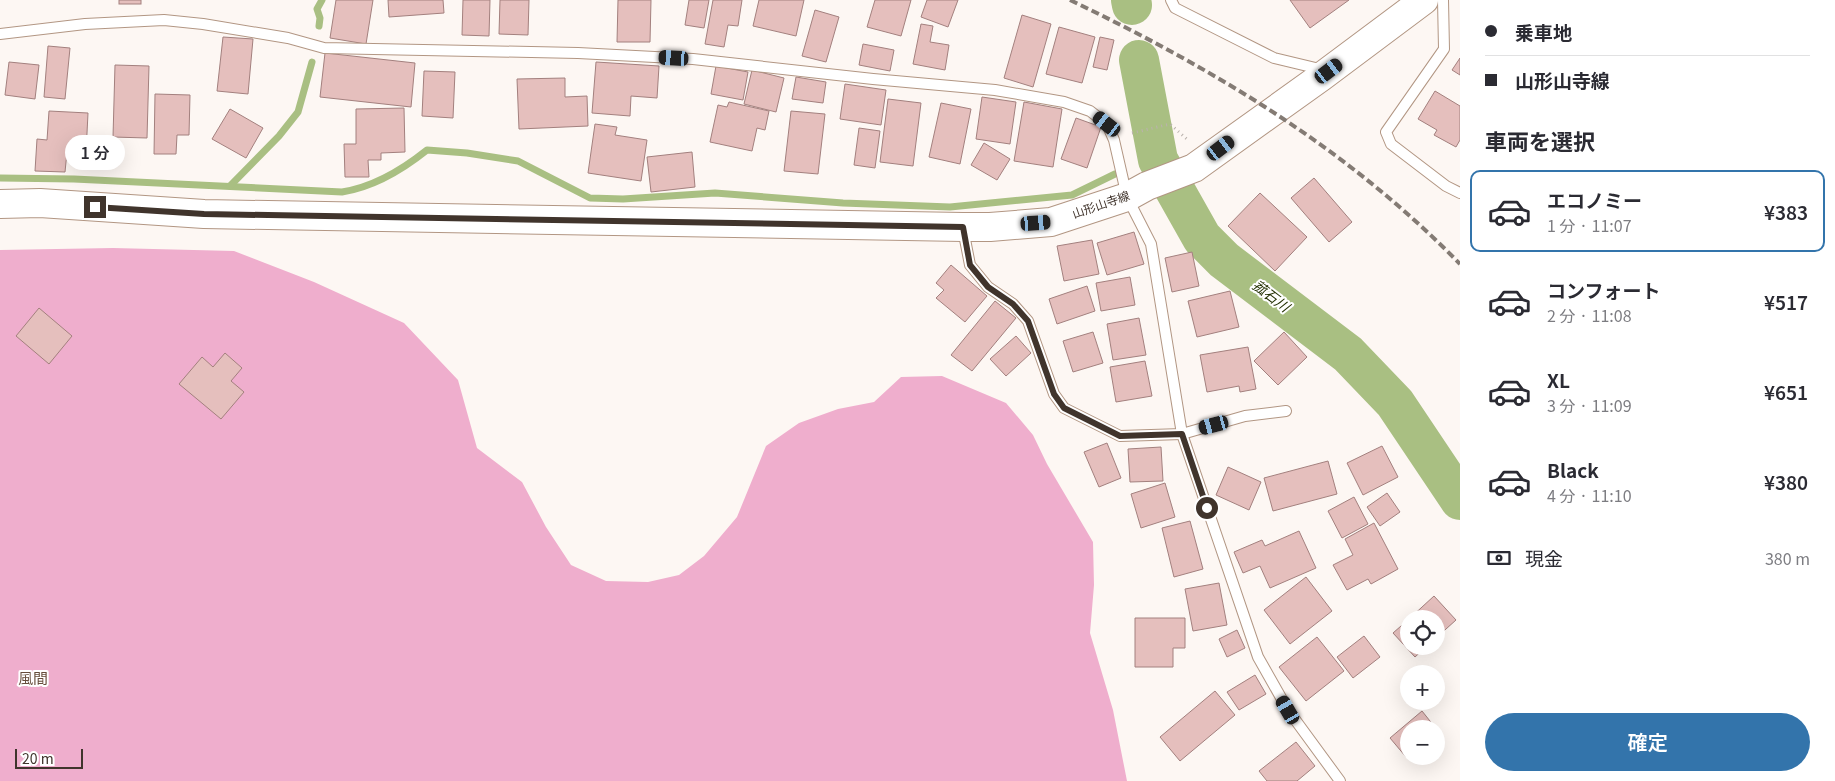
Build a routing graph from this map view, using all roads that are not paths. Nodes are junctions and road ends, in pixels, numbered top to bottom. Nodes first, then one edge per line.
1 (1171, 0) edge
2 (1424, 0) edge
3 (1442, 0) edge
4 (0, 34) edge
5 (1329, 71) junction
6 (1137, 192) junction
7 (1460, 193) edge
8 (0, 204) edge
9 (963, 227) junction
10 (1286, 411) dead end
11 (1182, 434) junction
12 (1340, 781) edge

1 - 5 lane
2 - 5 main road, 山形山寺線
3 - 7 lane
4 - 6 lane
5 - 6 main road, 山形山寺線
6 - 9 main road, 山形山寺線
6 - 11 lane
8 - 9 main road, 山形山寺線
9 - 11 lane
10 - 11 lane
11 - 12 lane

